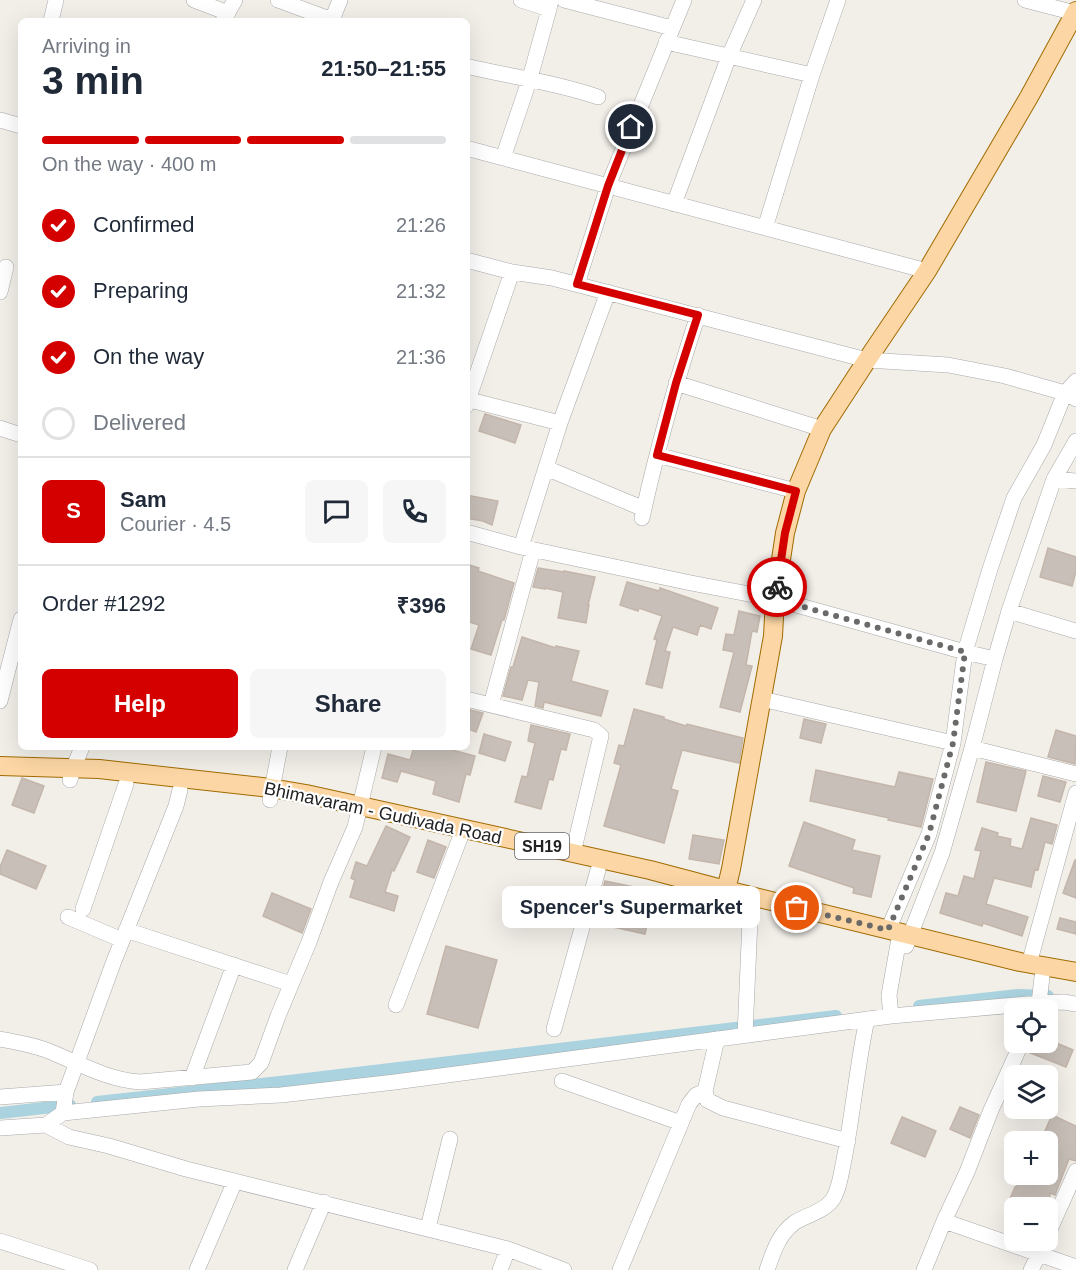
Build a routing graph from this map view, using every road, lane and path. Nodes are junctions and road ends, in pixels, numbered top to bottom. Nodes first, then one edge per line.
1 (56, 0) edge
2 (194, 0) edge
3 (278, 0) edge
4 (340, 0) edge
5 (520, 0) edge
6 (564, 0) edge
7 (684, 0) edge
8 (754, 0) edge
9 (838, 0) edge
10 (1025, 0) edge
11 (550, 4) edge
12 (228, 11) edge
13 (1075, 12) edge
14 (52, 18) edge
15 (328, 18) edge
16 (335, 18) edge
17 (669, 35) junction
18 (729, 56) junction
19 (470, 67) edge
20 (812, 75) junction
21 (530, 78) junction
22 (598, 97) dead end
23 (0, 120) edge
24 (18, 124) edge
25 (470, 149) edge
26 (503, 158) junction
27 (608, 186) junction
28 (674, 204) junction
29 (765, 228) junction
30 (470, 261) edge
31 (9, 268) edge
32 (927, 271) junction
33 (512, 272) junction
34 (577, 284) junction
35 (0, 292) edge
36 (608, 292) junction
37 (698, 315) junction
38 (867, 360) junction
39 (1076, 381) edge
40 (676, 383) junction
41 (470, 393) edge
42 (1071, 396) edge
43 (470, 403) edge
44 (560, 423) junction
45 (0, 429) edge
46 (822, 429) junction
47 (18, 434) edge
48 (1076, 441) edge
49 (657, 455) junction
50 (546, 468) junction
51 (1054, 479) junction
52 (1076, 481) edge
53 (796, 491) junction
54 (470, 533) edge
55 (527, 548) junction
56 (775, 599) junction
57 (1009, 611) junction
58 (18, 626) edge
59 (1076, 631) edge
60 (6, 652) edge
61 (965, 652) junction
62 (995, 659) junction
63 (762, 699) junction
64 (0, 700) edge
65 (470, 700) edge
66 (491, 705) junction
67 (953, 743) junction
68 (972, 748) junction
69 (81, 750) edge
70 (279, 750) edge
71 (373, 750) edge
72 (0, 766) edge
73 (71, 774) junction
74 (1076, 774) edge
75 (0, 777) edge
76 (126, 784) junction
77 (180, 790) junction
78 (1076, 793) edge
79 (271, 794) junction
80 (360, 811) junction
81 (460, 838) junction
82 (573, 853) junction
83 (598, 870) junction
84 (725, 896) junction
85 (751, 902) junction
86 (83, 909) dead end
87 (68, 917) dead end
88 (124, 935) junction
89 (900, 938) junction
90 (1029, 964) junction
91 (234, 965) junction
92 (1076, 972) edge
93 (1042, 979) junction
94 (1076, 982) edge
95 (291, 984) junction
96 (1039, 999) edge
97 (1058, 1002) edge
98 (1076, 1004) edge
99 (396, 1005) dead end
100 (1004, 1007) edge
101 (891, 1016) junction
102 (867, 1019) junction
103 (554, 1029) dead end
104 (745, 1035) junction
105 (0, 1039) edge
106 (717, 1039) junction
107 (1017, 1053) edge
108 (77, 1063) junction
109 (252, 1073) junction
110 (192, 1078) junction
111 (562, 1081) dead end
112 (705, 1090) junction
113 (66, 1092) junction
114 (254, 1096) junction
115 (0, 1097) edge
116 (63, 1113) junction
117 (681, 1123) junction
118 (46, 1125) junction
119 (0, 1128) edge
120 (450, 1139) dead end
121 (848, 1141) junction
122 (1076, 1171) edge
123 (235, 1181) junction
124 (324, 1202) junction
125 (1058, 1212) edge
126 (944, 1221) junction
127 (428, 1228) junction
128 (1004, 1235) edge
129 (0, 1241) edge
130 (508, 1249) junction
131 (1040, 1251) edge
132 (1053, 1251) edge
133 (1076, 1268) edge
134 (90, 1270) edge
135 (197, 1270) edge
136 (295, 1270) edge
137 (500, 1270) edge
138 (564, 1270) edge
139 (620, 1270) edge
140 (767, 1270) edge
141 (924, 1270) edge
142 (1031, 1270) edge

1 - 14 street
2 - 12 street
3 - 15 street
4 - 16 street
5 - 11 street
6 - 17 street
7 - 17 street
8 - 18 street
9 - 20 street
10 - 13 street
11 - 21 street
13 - 32 main road
17 - 18 street
17 - 27 street
18 - 20 street
18 - 28 street
19 - 21 street
20 - 29 street
21 - 22 street
21 - 26 street
23 - 24 street
25 - 26 street
26 - 27 street
27 - 28 street
27 - 34 street
28 - 29 street
29 - 32 street
30 - 33 street
31 - 35 street
32 - 38 main road
33 - 34 street
33 - 41 street
34 - 36 street
36 - 37 street
36 - 44 street
37 - 38 street
37 - 40 street
38 - 42 street
38 - 46 main road
39 - 42 street
40 - 46 street
40 - 49 street
42 - 61 street
43 - 44 street
44 - 50 street
45 - 47 street
46 - 53 main road
48 - 51 street
49 - 50 street
49 - 53 street
50 - 55 street
51 - 52 street
51 - 57 street
53 - 56 main road
54 - 55 street
55 - 56 street
55 - 66 street
56 - 61 street
56 - 63 main road
57 - 59 street
57 - 62 street
58 - 60 street
60 - 64 street
61 - 62 street
61 - 67 street
62 - 68 street
63 - 67 street
63 - 84 main road
65 - 66 street
66 - 82 street
67 - 89 street
68 - 74 street
68 - 89 street
69 - 73 street
70 - 79 street
71 - 80 street
72 - 73 main road, Bhimavaram - Gudivada Road / SH19
73 - 75 main road, Bhimavaram - Gudivada Road / SH19
73 - 76 main road, Bhimavaram - Gudivada Road / SH19
73 - 79 main road, Bhimavaram - Gudivada Road / SH19
76 - 77 main road, Bhimavaram - Gudivada Road / SH19
76 - 86 street
77 - 79 main road, Bhimavaram - Gudivada Road / SH19
77 - 88 street
78 - 90 street
79 - 80 main road, Bhimavaram - Gudivada Road / SH19
80 - 81 main road, Bhimavaram - Gudivada Road / SH19
80 - 82 main road, Bhimavaram - Gudivada Road / SH19
80 - 95 street
81 - 83 main road, Bhimavaram - Gudivada Road / SH19
81 - 99 street
82 - 84 main road, Bhimavaram - Gudivada Road / SH19
83 - 84 main road, Bhimavaram - Gudivada Road / SH19
83 - 103 street
84 - 85 main road, Bhimavaram - Gudivada Road / SH19
85 - 89 main road, Bhimavaram - Gudivada Road / SH19
85 - 104 street
87 - 88 street
88 - 91 street
88 - 108 street
89 - 90 main road, Bhimavaram - Gudivada Road / SH19
89 - 93 main road, Bhimavaram - Gudivada Road / SH19
89 - 101 street
90 - 92 main road, Bhimavaram - Gudivada Road / SH19
91 - 95 street
91 - 110 street
93 - 94 main road, Bhimavaram - Gudivada Road / SH19
93 - 96 street
95 - 109 street
97 - 98 street
100 - 101 street
101 - 102 street
102 - 104 street
102 - 121 street
104 - 106 street
105 - 108 street
106 - 112 street
106 - 114 street
107 - 126 street
108 - 110 street
108 - 113 street
109 - 110 street
109 - 114 street
111 - 117 street
112 - 117 street
112 - 121 street
113 - 115 street
113 - 116 street
114 - 116 street
116 - 118 street
117 - 139 street
118 - 119 street
118 - 123 street
120 - 127 street
121 - 140 street
122 - 125 street
123 - 124 street
123 - 135 street
124 - 127 street
124 - 136 street
126 - 128 street
126 - 141 street
127 - 130 street
129 - 134 street
130 - 137 street
130 - 138 street
131 - 142 street
132 - 133 street

